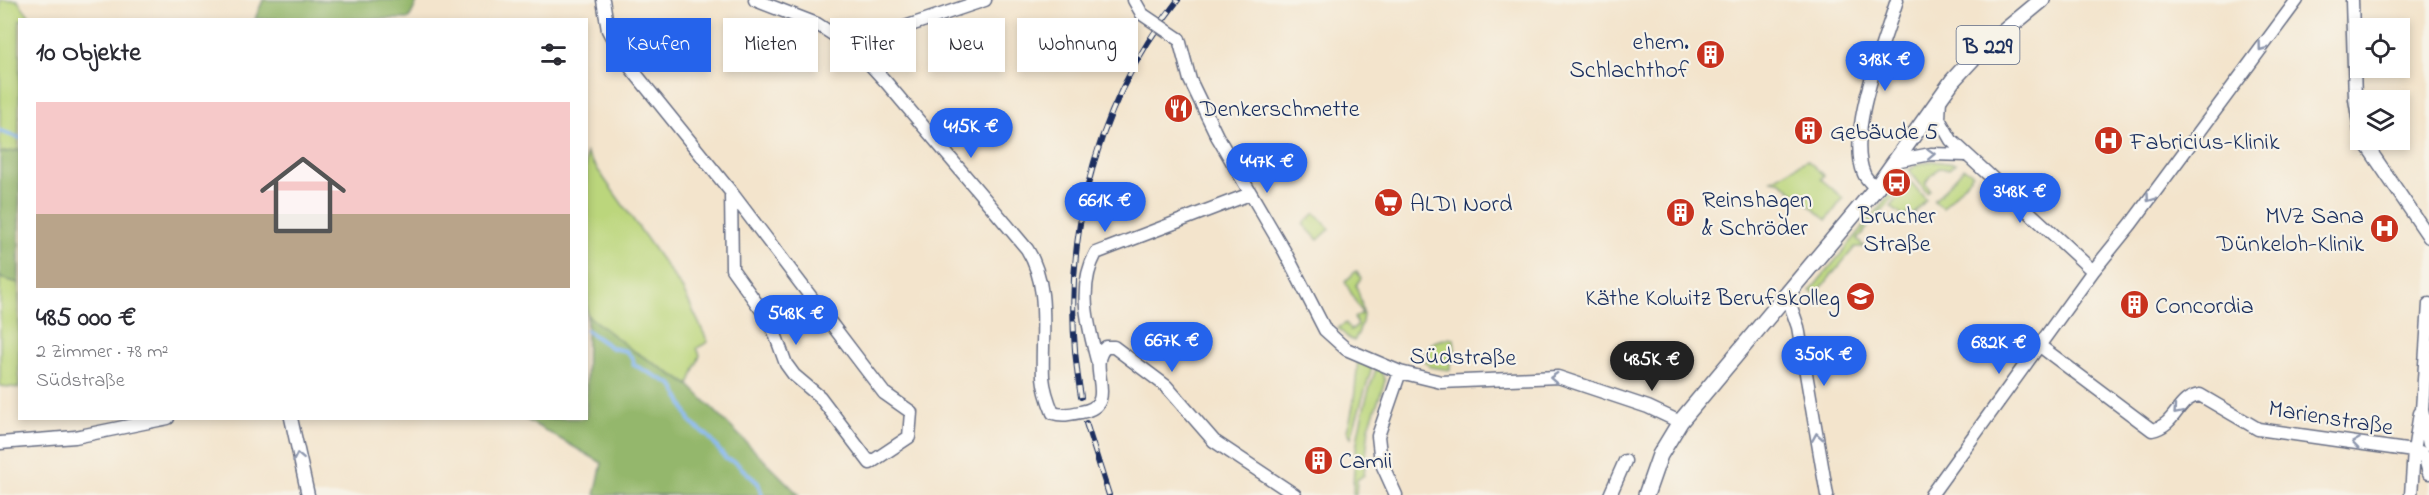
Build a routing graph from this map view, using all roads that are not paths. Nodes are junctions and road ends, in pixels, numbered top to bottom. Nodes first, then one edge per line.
1 (603, 0) edge
2 (754, 0) edge
3 (985, 0) edge
4 (1134, 0) edge
5 (1897, 0) edge
6 (2042, 0) edge
7 (2297, 0) edge
8 (2352, 0) edge
9 (916, 23) edge
10 (830, 32) edge
11 (876, 72) edge
12 (2355, 90) edge
13 (1940, 96) junction
14 (2370, 150) edge
15 (1967, 155) junction
16 (1895, 161) junction
17 (1876, 188) junction
18 (731, 192) junction
19 (1250, 194) junction
20 (2429, 237) edge
21 (2093, 271) junction
22 (1781, 298) junction
23 (2429, 304) edge
24 (2040, 346) junction
25 (1097, 363) junction
26 (1400, 372) junction
27 (2422, 410) junction
28 (158, 420) edge
29 (291, 420) edge
30 (1680, 422) junction
31 (0, 442) edge
32 (2429, 444) edge
33 (2414, 451) junction
34 (1624, 461) dead end
35 (2429, 473) edge
36 (308, 495) edge
37 (1295, 495) edge
38 (1396, 495) edge
39 (1610, 495) edge
40 (1646, 495) edge
41 (1827, 495) edge
42 (1931, 495) edge
43 (2411, 495) edge

1 - 18 street
2 - 10 street
3 - 9 street
4 - 19 street, bridge
5 - 17 street
6 - 13 main road, B 229
7 -> 21 street
8 - 12 street
11 - 25 street
13 - 15 street
13 - 16 main road, B 229
14 - 20 street
16 -> 15 street
15 - 21 street
16 - 17 main road, B 229
17 - 22 main road, B 229
18 - 18 street
19 - 25 street
19 - 26 street
21 - 24 street
22 - 30 main road, B 229
41 -> 22 street
23 - 27 street
33 -> 24 street, Marienstraße
24 - 42 street
25 - 37 street
30 -> 26 street, Südstraße
26 - 38 street, Südstraße
27 - 32 street
27 - 33 street
28 - 31 street
36 -> 29 street
30 - 40 main road, B 229
33 - 35 street
33 - 43 street
34 - 39 street

